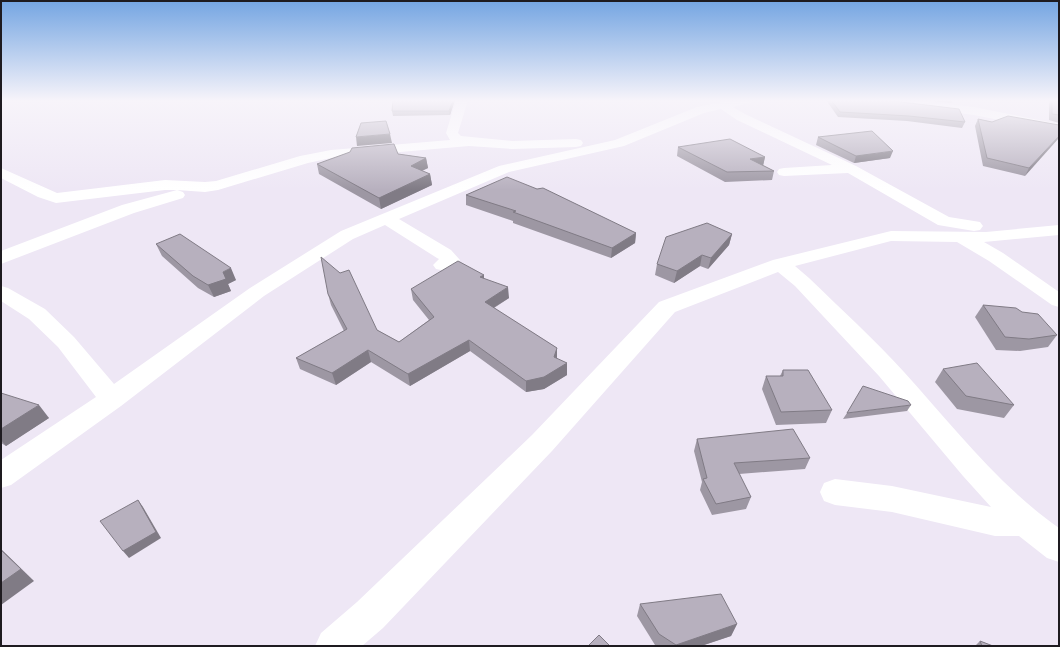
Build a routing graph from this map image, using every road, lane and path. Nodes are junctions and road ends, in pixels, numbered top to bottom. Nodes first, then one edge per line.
1 (453, 130) edge
2 (651, 130) edge
3 (769, 130) edge
4 (469, 142) junction
5 (619, 143) junction
6 (851, 169) junction
7 (1, 172) edge
8 (784, 172) dead end
9 (205, 187) junction
10 (56, 198) junction
11 (386, 219) junction
12 (90, 224) junction
13 (1059, 230) edge
14 (1009, 235) junction
15 (961, 237) junction
16 (1, 258) edge
17 (780, 264) junction
18 (443, 265) dead end
19 (1, 292) edge
20 (1059, 301) edge
21 (112, 399) junction
22 (1, 476) edge
23 (835, 492) dead end
24 (1025, 522) junction
25 (1059, 547) edge
26 (334, 646) edge

1 - 4 street
2 - 5 street
3 - 6 street
4 - 5 street
4 - 9 street
5 - 11 street
6 - 8 street
6 - 14 street
7 - 10 street
9 - 10 street
9 - 12 street
10 - 12 street
11 - 18 street
11 - 21 street
12 - 16 street
13 - 14 street
14 - 15 street
15 - 17 street
15 - 20 street
17 - 24 street
17 - 26 street
19 - 21 street
21 - 22 street
23 - 24 street
24 - 25 street

